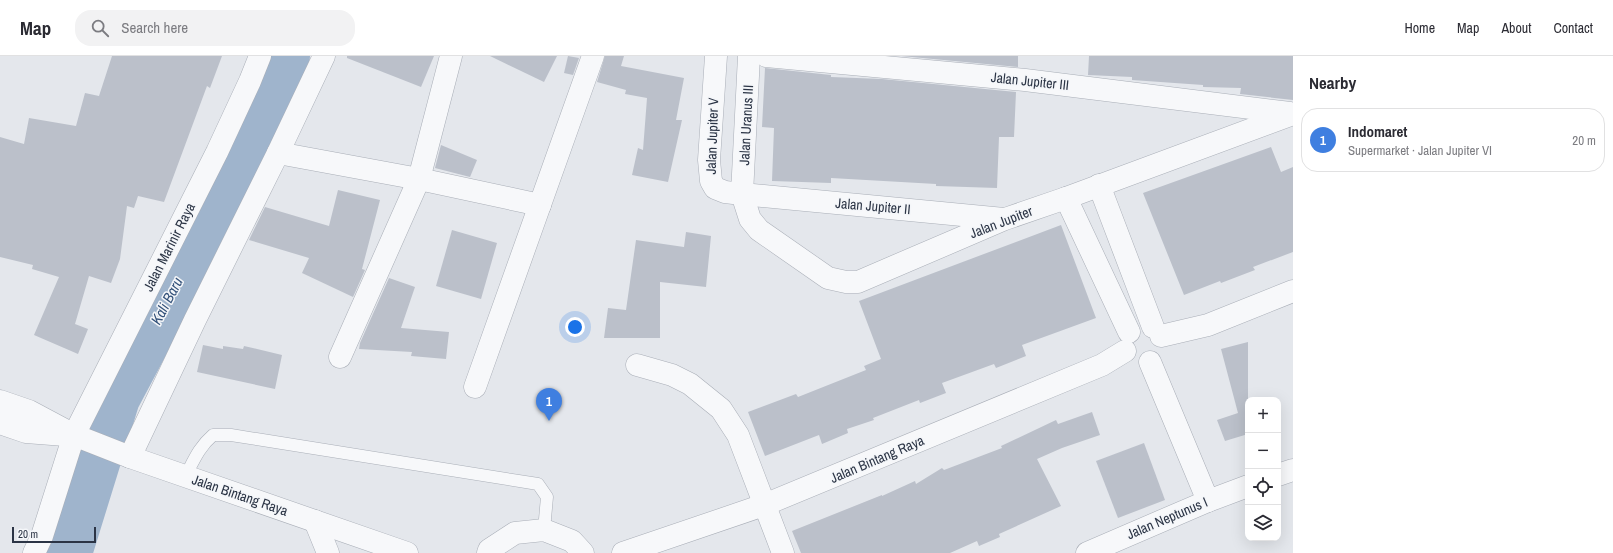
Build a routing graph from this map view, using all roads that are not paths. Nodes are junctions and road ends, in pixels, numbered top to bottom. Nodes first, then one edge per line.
1 (260, 56) edge
2 (324, 56) edge
3 (451, 56) edge
4 (592, 56) edge
5 (716, 56) edge
6 (749, 56) edge
7 (766, 56) edge
8 (1293, 114) edge
9 (278, 153) junction
10 (419, 179) junction
11 (1099, 185) junction
12 (742, 194) junction
13 (1066, 198) junction
14 (540, 205) junction
15 (1005, 219) junction
16 (1293, 291) edge
17 (1157, 331) junction
18 (1127, 342) junction
19 (340, 357) dead end
20 (1150, 362) junction
21 (637, 365) dead end
22 (475, 387) dead end
23 (0, 401) edge
24 (0, 423) edge
25 (77, 436) junction
26 (126, 455) junction
27 (1293, 470) edge
28 (1281, 474) edge
29 (185, 476) junction
30 (1245, 487) edge
31 (1208, 501) junction
32 (764, 505) junction
33 (315, 521) junction
34 (544, 530) junction
35 (34, 553) edge
36 (328, 553) edge
37 (407, 553) edge
38 (488, 553) edge
39 (583, 553) edge
40 (623, 553) edge
41 (783, 553) edge
42 (1087, 553) edge

1 - 25 street, Jalan Marinir Raya
2 - 9 street
3 - 10 street
4 - 14 street
5 - 12 street, Jalan Jupiter V
6 - 12 street, Jalan Uranus III
7 - 8 street, Jalan Jupiter III
8 - 11 street, Jalan Jupiter
9 - 10 street
9 - 26 street
10 - 14 street
10 - 19 street
11 - 13 street, Jalan Jupiter
11 - 17 street
12 - 15 street, Jalan Jupiter II
12 - 15 street, Jalan Jupiter
13 - 15 street, Jalan Jupiter
13 - 18 street
14 - 22 street
16 - 17 street
17 - 18 street
17 - 20 street
18 - 20 street
18 - 32 street, Jalan Bintang Raya
20 - 31 street
21 - 32 street
23 - 25 street, Jalan Bintang Raya
24 - 25 street, Jalan Bintang Raya
25 - 26 street, Jalan Bintang Raya
25 - 35 street, Jalan Marinir Raya
26 - 29 street, Jalan Bintang Raya
27 - 28 street
29 - 33 street, Jalan Bintang Raya
29 - 34 lane
30 - 31 street, Jalan Neptunus I
31 - 42 street, Jalan Neptunus I
32 - 40 street, Jalan Bintang Raya
32 - 41 street
33 - 36 street
33 - 37 street, Jalan Bintang Raya
34 - 38 street
34 - 39 street

